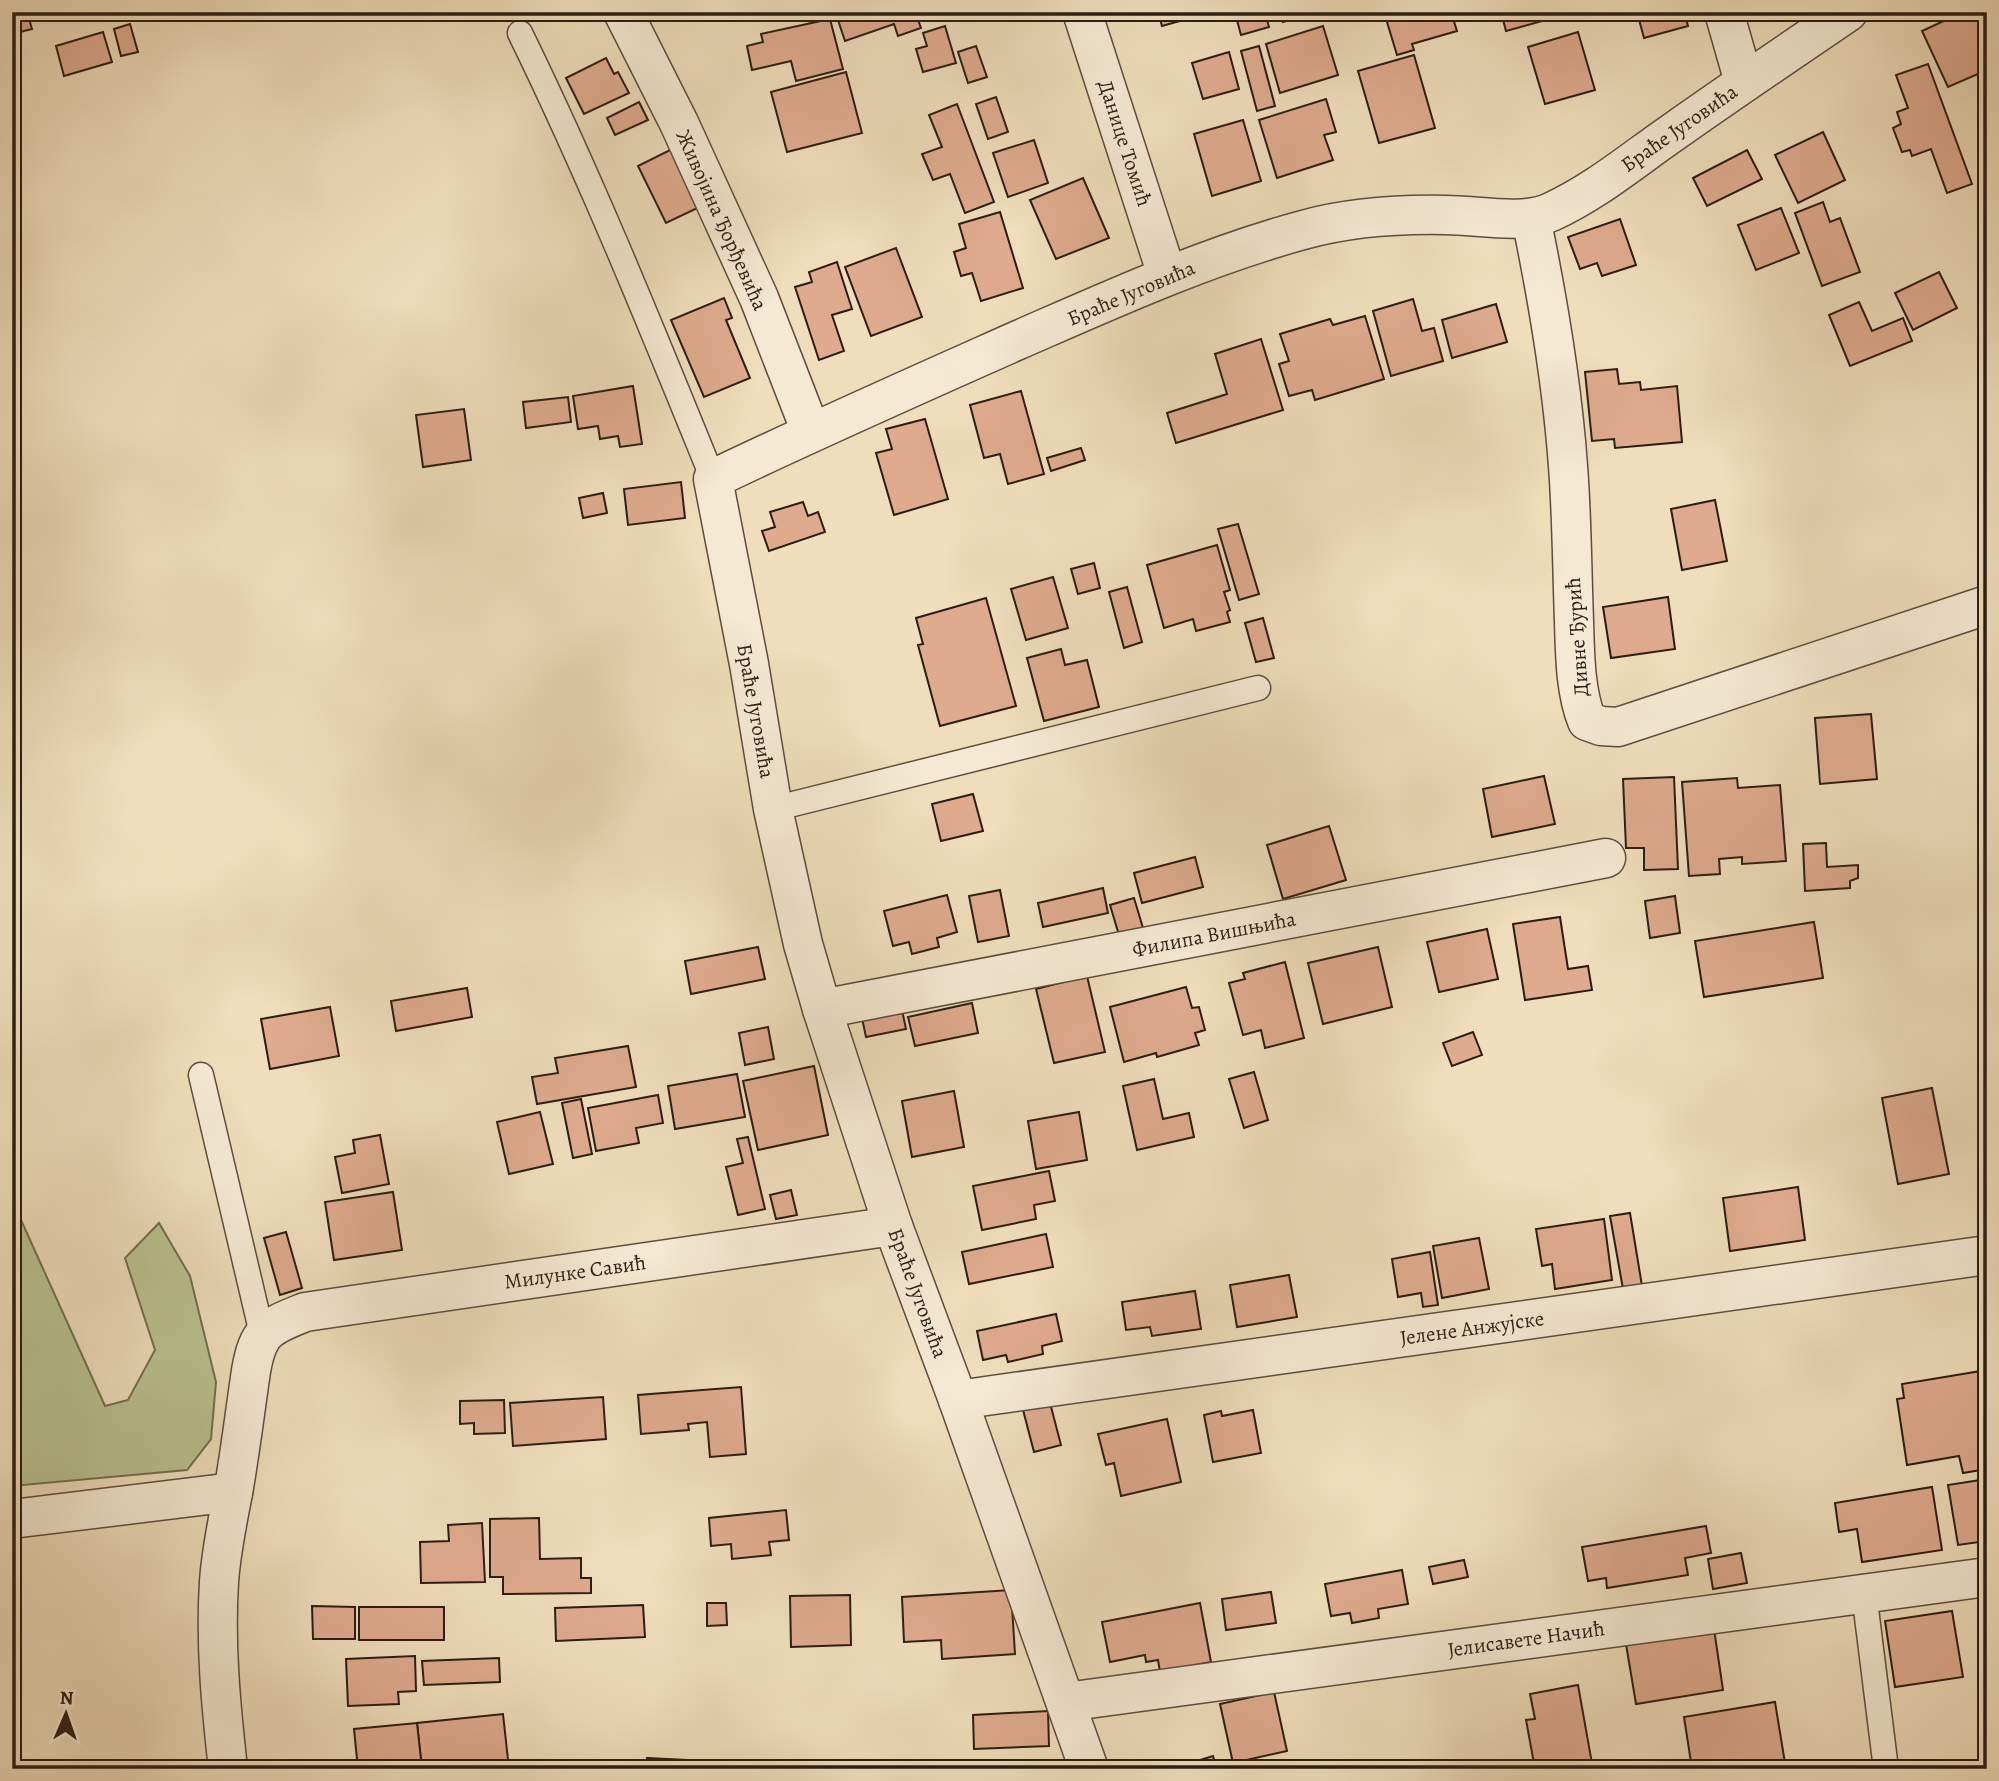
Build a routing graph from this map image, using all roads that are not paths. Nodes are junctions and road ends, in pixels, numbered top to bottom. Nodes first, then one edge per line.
1 (623, 12) edge
2 (1082, 12) edge
3 (1724, 12) edge
4 (1848, 12) edge
5 (520, 33) dead end
6 (1744, 82) junction
7 (1531, 218) junction
8 (1167, 275) junction
9 (811, 432) junction
10 (713, 479) junction
11 (1987, 605) edge
12 (1258, 688) dead end
13 (773, 809) junction
14 (1606, 858) dead end
15 (822, 1009) junction
16 (201, 1075) dead end
17 (893, 1226) junction
18 (1987, 1255) edge
19 (262, 1334) junction
20 (958, 1400) junction
21 (233, 1492) junction
22 (12, 1519) edge
23 (1987, 1577) edge
24 (1864, 1593) junction
25 (1066, 1702) junction
26 (229, 1769) edge
27 (1089, 1769) edge
28 (1886, 1769) edge

1 - 9 street, Живојина Ђорђевића
2 - 8 street, Данице Томић
3 - 6 street
4 - 6 street, Браће Југовића
5 - 10 lane
6 - 7 street, Браће Југовића
7 - 8 street, Браће Југовића
7 - 11 street, Дивне Ђурић
8 - 9 street, Браће Југовића
9 - 10 street, Браће Југовића
10 - 13 street, Браће Југовића
12 - 13 lane, Браће Југовића
13 - 15 street, Браће Југовића
14 - 15 street, Филипа Вишњића
15 - 17 street, Браће Југовића
16 - 19 lane
17 - 19 street, Милунке Савић
17 - 20 street, Браће Југовића
18 - 20 street, Јелене Анжујске
19 - 21 street
20 - 25 street, Браће Југовића
21 - 22 street
21 - 26 street
23 - 24 street, Јелисавете Начић
24 - 25 street, Јелисавете Начић
24 - 28 lane
25 - 27 street, Браће Југовића

